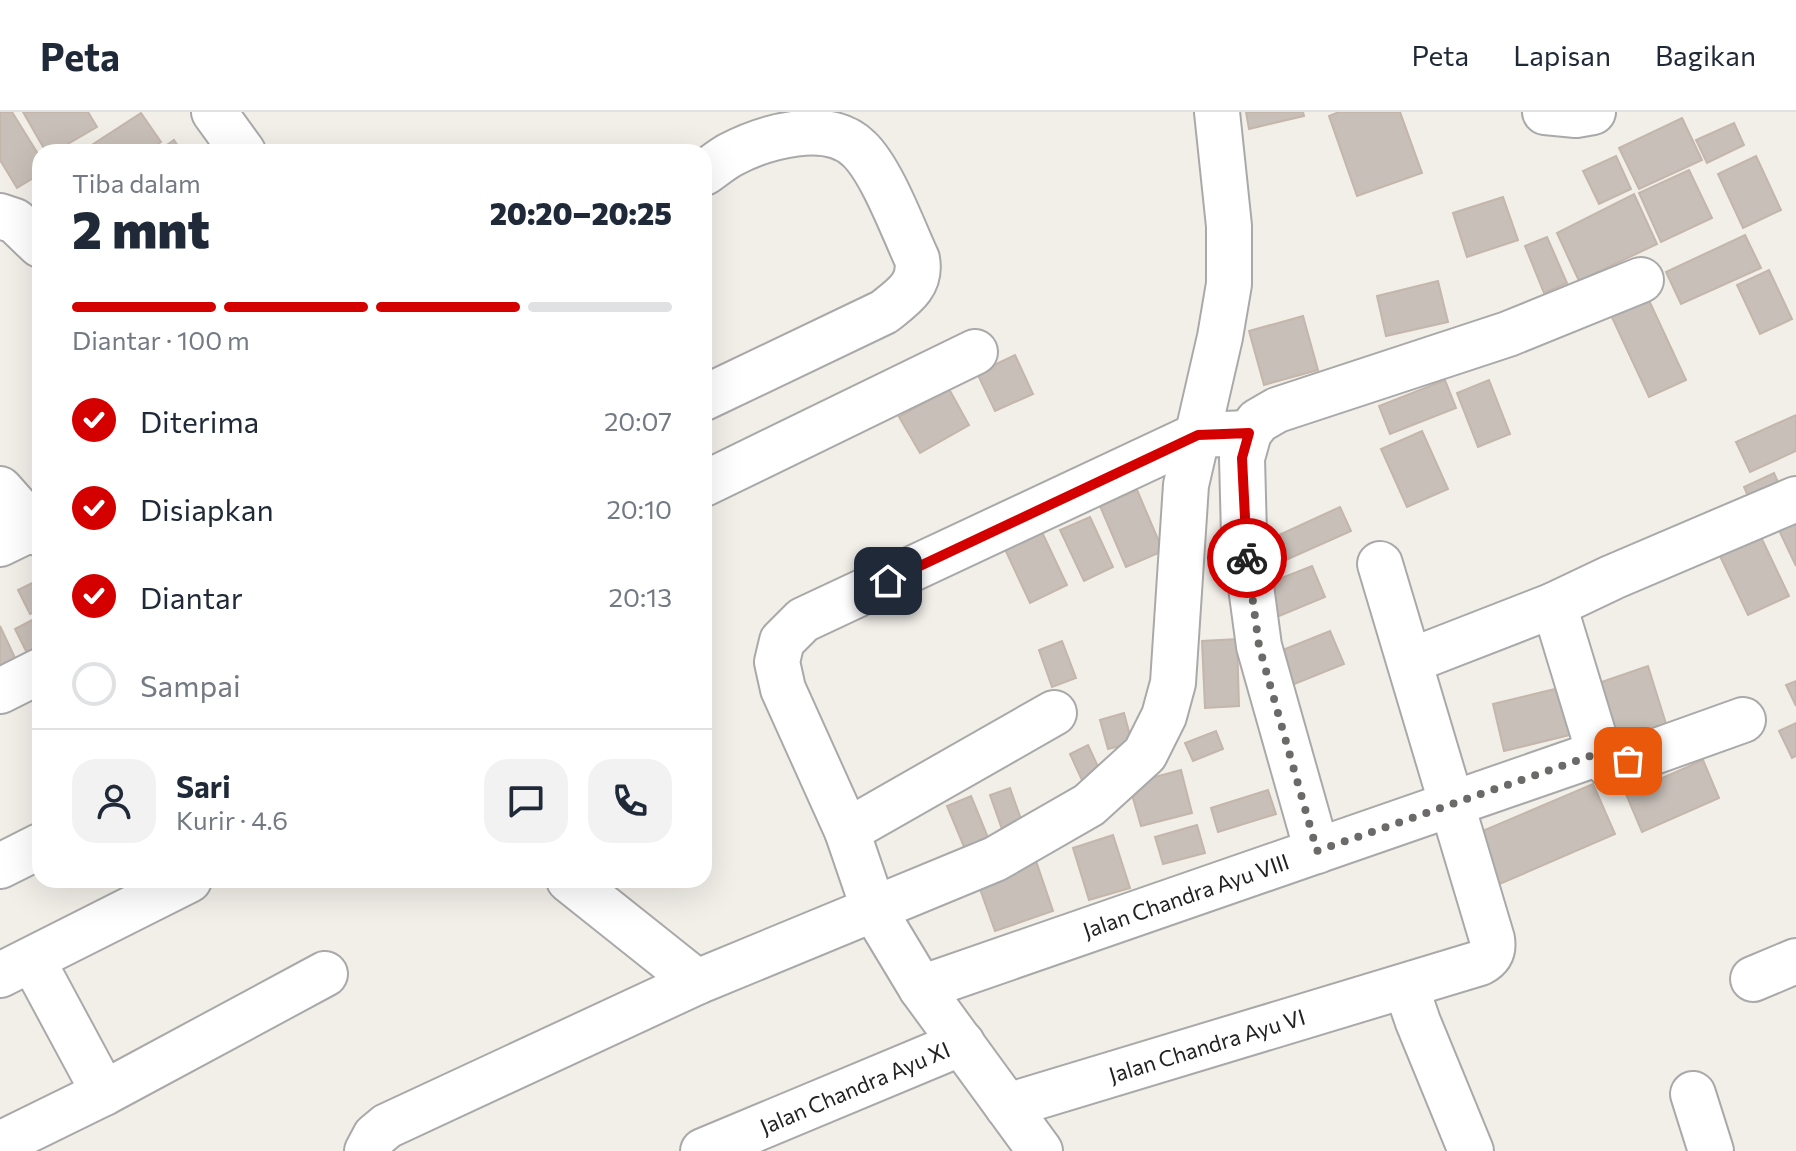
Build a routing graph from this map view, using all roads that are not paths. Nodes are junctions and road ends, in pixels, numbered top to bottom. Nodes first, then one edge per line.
1 (214, 112) edge
2 (1217, 112) edge
3 (1545, 112) edge
4 (1593, 112) edge
5 (237, 144) edge
6 (712, 167) edge
7 (0, 216) edge
8 (32, 237) edge
9 (1641, 280) dead end
10 (975, 352) dead end
11 (712, 394) edge
12 (1249, 433) junction
13 (1198, 435) junction
14 (712, 480) edge
15 (0, 489) edge
16 (1796, 499) edge
17 (24, 535) edge
18 (1380, 564) dead end
19 (1554, 605) junction
20 (1410, 661) junction
21 (32, 675) edge
22 (0, 691) edge
23 (1054, 713) dead end
24 (1743, 720) dead end
25 (1599, 753) junction
26 (1450, 803) junction
27 (847, 831) junction
28 (32, 850) edge
29 (1317, 851) junction
30 (0, 866) edge
31 (173, 888) edge
32 (579, 888) edge
33 (874, 910) junction
34 (1796, 961) edge
35 (16, 968) edge
36 (325, 974) dead end
37 (1753, 979) dead end
38 (697, 982) junction
39 (1406, 987) junction
40 (921, 988) junction
41 (962, 1043) junction
42 (104, 1093) junction
43 (1693, 1094) dead end
44 (1007, 1106) junction
45 (0, 1144) edge
46 (367, 1151) edge
47 (703, 1151) edge
48 (1040, 1151) edge
49 (1471, 1151) edge
50 (1711, 1151) edge

1 - 5 street
2 - 13 street
3 - 4 street
6 - 11 street
7 - 8 street
9 - 12 street
10 - 14 street
12 - 13 street
12 - 29 street
13 - 27 street
13 - 33 street
15 - 17 street
16 - 19 street
18 - 20 street
19 - 20 street
19 - 25 street
20 - 26 street
21 - 22 street
23 - 27 street
24 - 25 street
25 - 26 street, Jalan Chandra Ayu VIII
26 - 29 street, Jalan Chandra Ayu VIII
26 - 39 street, Jalan Chandra Ayu VI
27 - 33 street
28 - 30 street
29 - 40 street, Jalan Chandra Ayu VIII
31 - 35 street
32 - 38 street
33 - 38 street
33 - 40 street
34 - 37 street
35 - 42 street
36 - 42 street
38 - 46 street
39 - 44 street, Jalan Chandra Ayu VI
39 - 49 street
40 - 41 street
41 - 44 street
41 - 47 street, Jalan Chandra Ayu XI
42 - 45 street
43 - 50 street
44 - 48 street

